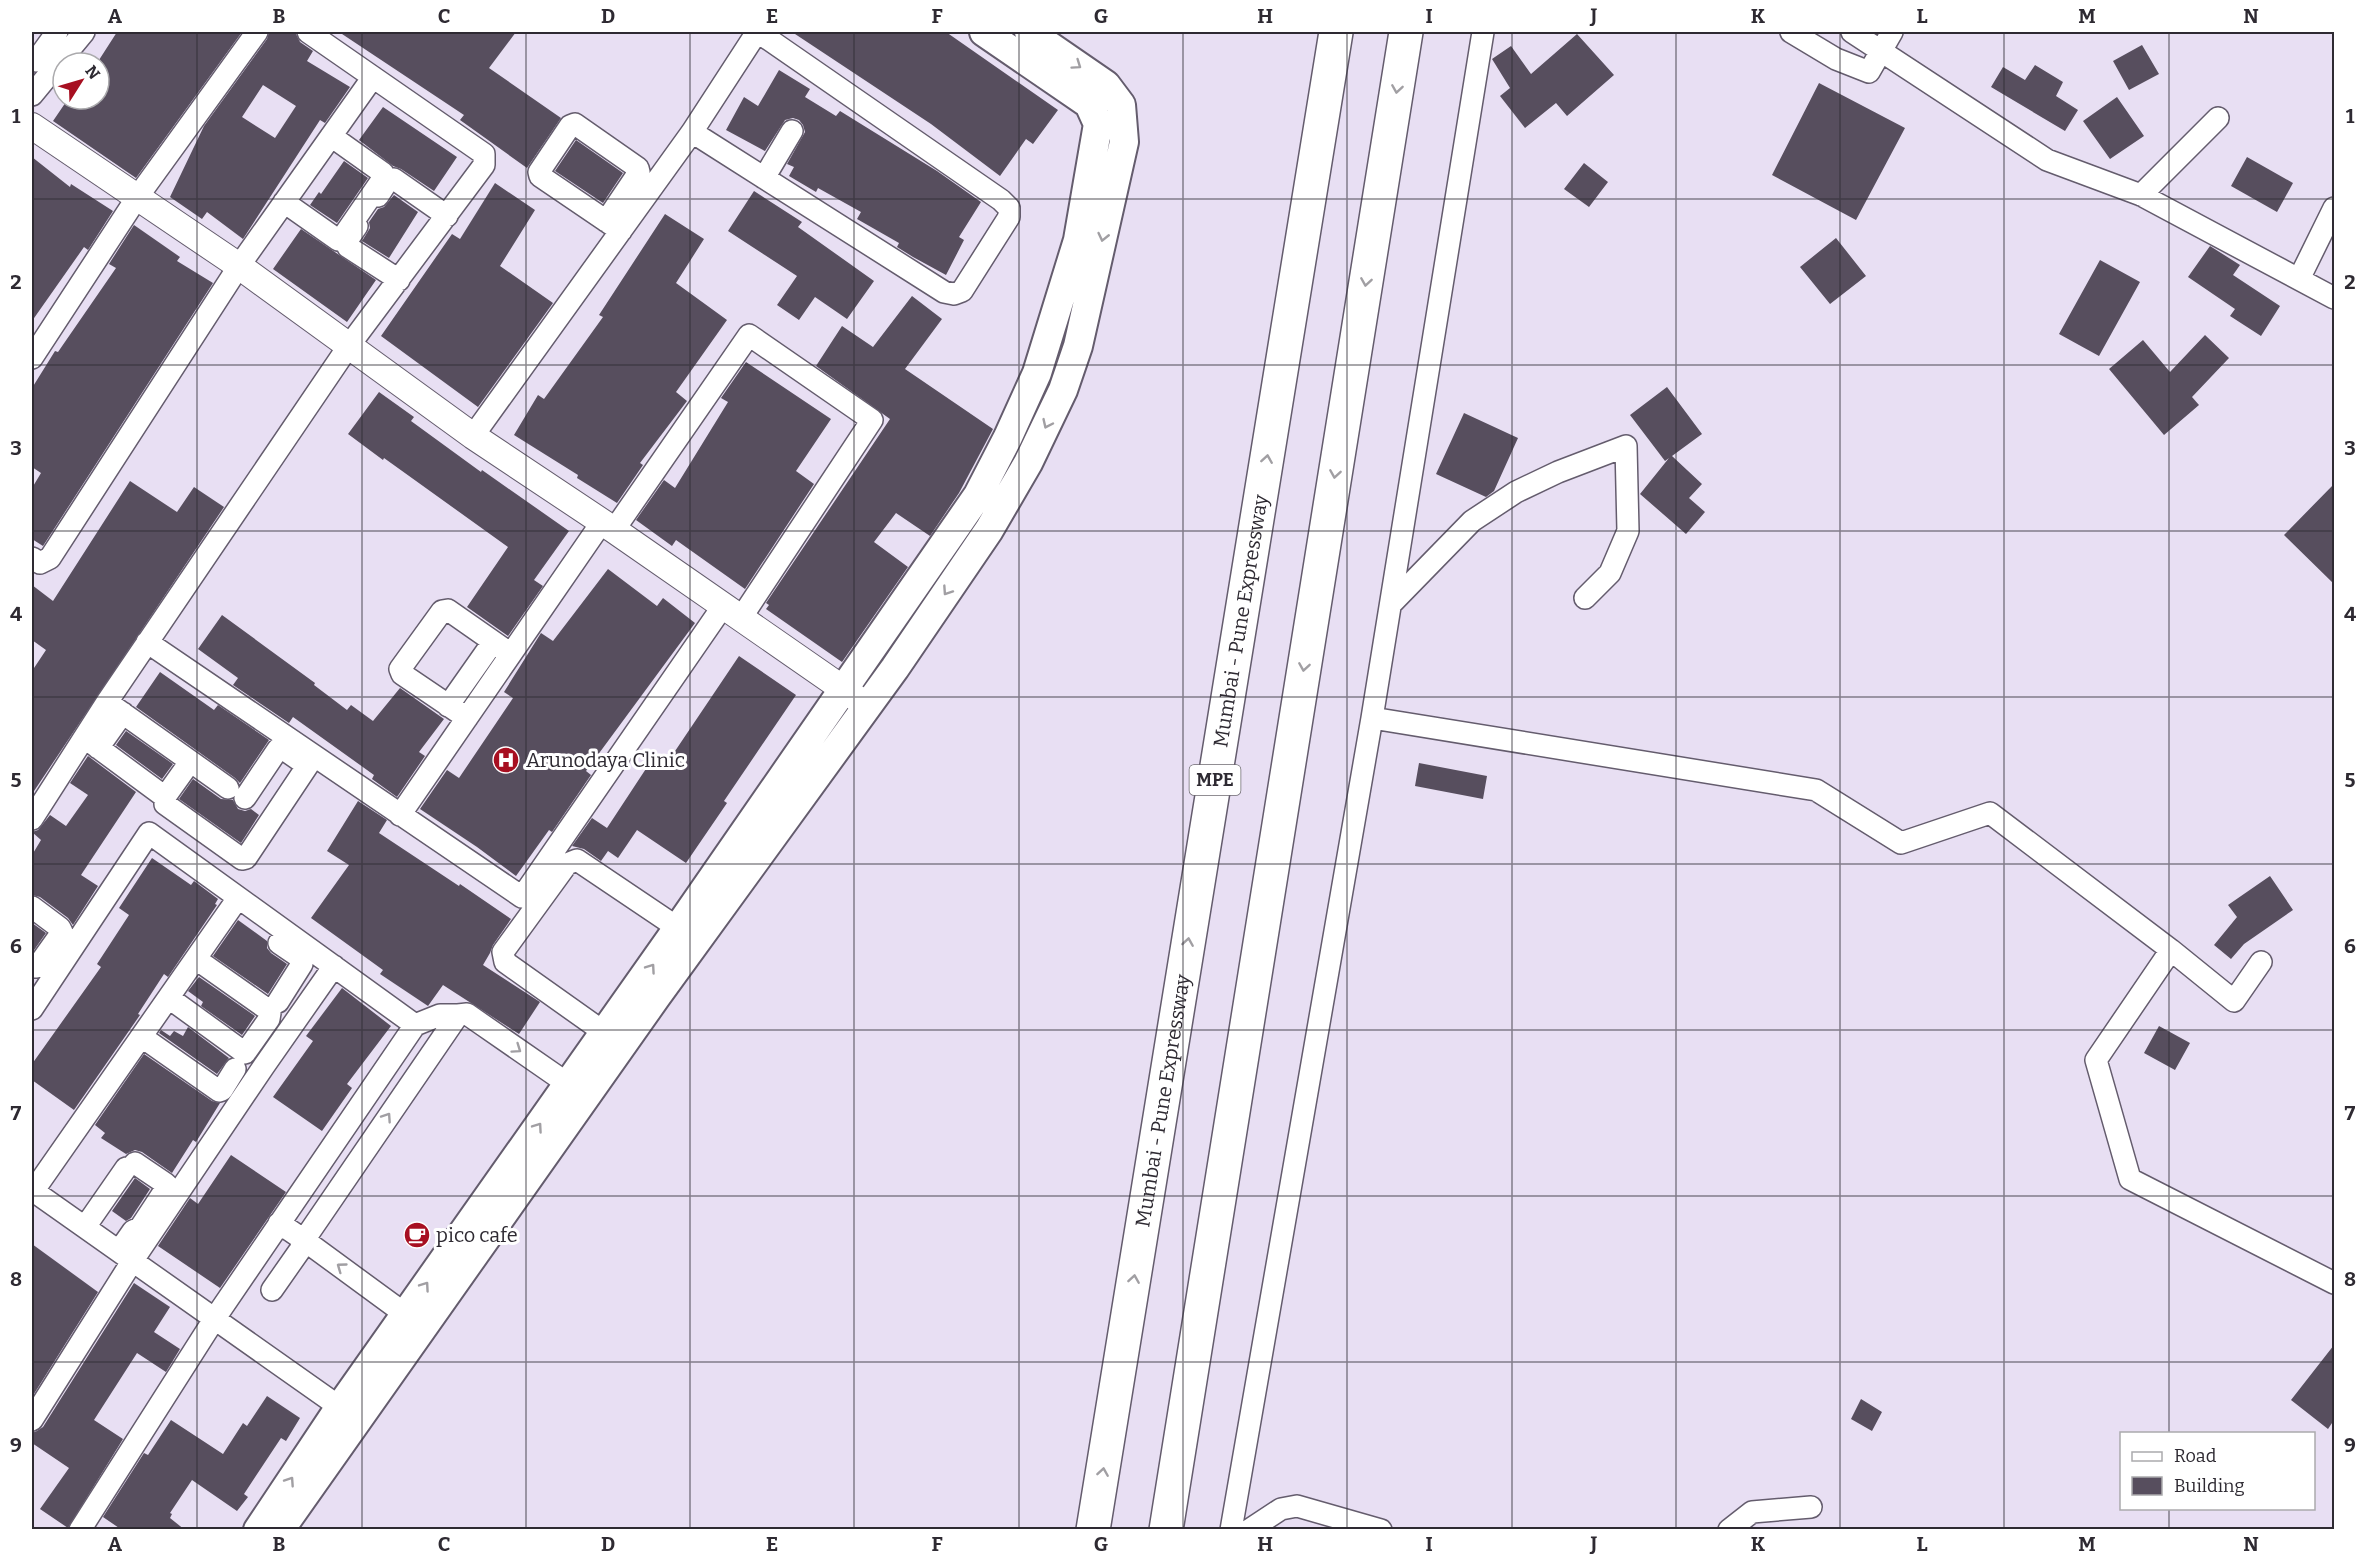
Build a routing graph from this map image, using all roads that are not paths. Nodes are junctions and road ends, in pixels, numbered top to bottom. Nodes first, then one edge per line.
1 (57, 32) edge
2 (82, 32) edge
3 (257, 32) edge
4 (308, 32) edge
5 (758, 32) edge
6 (984, 32) edge
7 (1029, 32) edge
8 (1336, 32) edge
9 (1406, 32) edge
10 (1484, 32) edge
11 (1791, 32) edge
12 (1851, 32) edge
13 (1892, 32) edge
14 (1882, 52) junction
15 (36, 60) dead end
16 (373, 77) junction
17 (722, 86) junction
18 (32, 95) edge
19 (718, 114) dead end
20 (2218, 118) dead end
21 (32, 126) edge
22 (792, 131) dead end
23 (692, 132) junction
24 (331, 136) junction
25 (764, 178) junction
26 (2140, 195) junction
27 (136, 199) junction
28 (284, 202) junction
29 (2334, 208) edge
30 (447, 216) junction
31 (613, 226) junction
32 (239, 266) junction
33 (2299, 279) junction
34 (399, 280) junction
35 (2334, 298) edge
36 (348, 347) junction
37 (32, 358) edge
38 (473, 436) junction
39 (608, 526) junction
40 (32, 558) edge
41 (1585, 598) dead end
42 (1391, 604) junction
43 (732, 612) junction
44 (147, 642) junction
45 (493, 642) junction
46 (511, 654) junction
47 (844, 690) junction
48 (448, 706) junction
49 (867, 706) junction
50 (115, 707) junction
51 (466, 718) junction
52 (1372, 718) junction
53 (91, 743) junction
54 (311, 761) junction
55 (190, 762) junction
56 (165, 796) junction
57 (400, 815) junction
58 (32, 819) edge
59 (238, 898) junction
60 (32, 907) edge
61 (678, 928) junction
62 (275, 933) junction
63 (2171, 950) junction
64 (59, 951) junction
65 (200, 962) junction
66 (2261, 962) dead end
67 (334, 966) junction
68 (32, 967) edge
69 (291, 980) junction
70 (314, 996) junction
71 (278, 1002) dead end
72 (176, 1004) junction
73 (32, 1008) edge
74 (458, 1015) junction
75 (415, 1025) junction
76 (605, 1033) junction
77 (145, 1039) junction
78 (240, 1061) junction
79 (264, 1066) junction
80 (568, 1084) junction
81 (32, 1191) edge
82 (279, 1223) junction
83 (85, 1227) junction
84 (303, 1240) junction
85 (126, 1256) junction
86 (2334, 1283) edge
87 (272, 1290) dead end
88 (405, 1314) junction
89 (215, 1318) junction
90 (349, 1413) junction
91 (32, 1419) edge
92 (1811, 1507) dead end
93 (80, 1530) edge
94 (258, 1530) edge
95 (281, 1530) edge
96 (1093, 1530) edge
97 (1166, 1530) edge
98 (1231, 1530) edge
99 (1249, 1530) edge
100 (1381, 1530) edge
101 (1729, 1530) edge

1 - 15 street
2 - 18 street
3 - 27 street
4 - 16 street
5 - 17 street
5 - 25 street
6 - 47 main road
7 -> 49 main road
96 -> 8 highway, Mumbai - Pune Expressway / MPE
9 -> 97 highway
10 - 42 street
11 - 14 street
12 - 14 street
13 - 14 street
14 - 26 street
16 - 24 street
16 - 30 street
17 - 19 street
17 - 23 street
20 - 26 street
21 - 27 street
22 - 25 street
23 - 25 street
23 - 31 street
24 - 28 street
24 - 28 street
26 - 33 street
27 - 32 street
27 - 37 street
28 - 32 street
29 - 33 street
30 - 34 street
30 - 34 street
31 - 31 street
31 - 38 street
32 - 36 street
32 - 40 street
33 - 35 street
34 - 36 street
36 - 38 street
36 - 44 street
38 - 39 street
39 - 43 street
39 - 43 street
39 - 46 street
41 - 42 street
42 - 52 street
43 - 47 street
43 - 57 street
44 - 50 street
44 - 54 street
45 - 46 street
45 - 48 street
45 - 48 street
46 - 51 street
47 - 49 street
47 - 61 main road
48 - 51 street
49 - 90 main road
50 - 53 street
50 - 55 street
51 - 57 street
52 - 63 street
52 - 98 street
53 - 56 street
53 - 58 street
54 - 55 street
54 - 56 street
54 - 57 street
55 - 56 street
59 - 62 street
59 - 64 street
59 - 65 street
60 - 64 street
76 -> 61 main road
61 - 76 street
62 - 65 street
62 - 67 street
62 - 69 street
63 - 66 street
63 - 86 street
64 - 68 street
64 - 73 street
65 - 72 street
65 - 77 street
65 - 78 street
67 - 70 street
67 - 75 street
69 - 70 street
69 - 71 street
70 - 79 street
72 - 77 street
72 - 78 street
74 - 75 street
74 -> 80 street
84 -> 74 street
75 - 82 street
76 - 80 main road
77 - 78 street
77 - 81 street
78 - 79 street
79 - 85 street
88 -> 80 main road
81 - 83 street
82 - 84 street
82 - 89 street
83 - 85 street
83 - 85 street
84 - 87 street
88 -> 84 street
85 - 89 street
85 - 91 street
88 - 90 main road
89 - 90 street
89 - 93 street
94 -> 90 main road
90 - 95 main road
92 - 101 street
99 - 100 street

